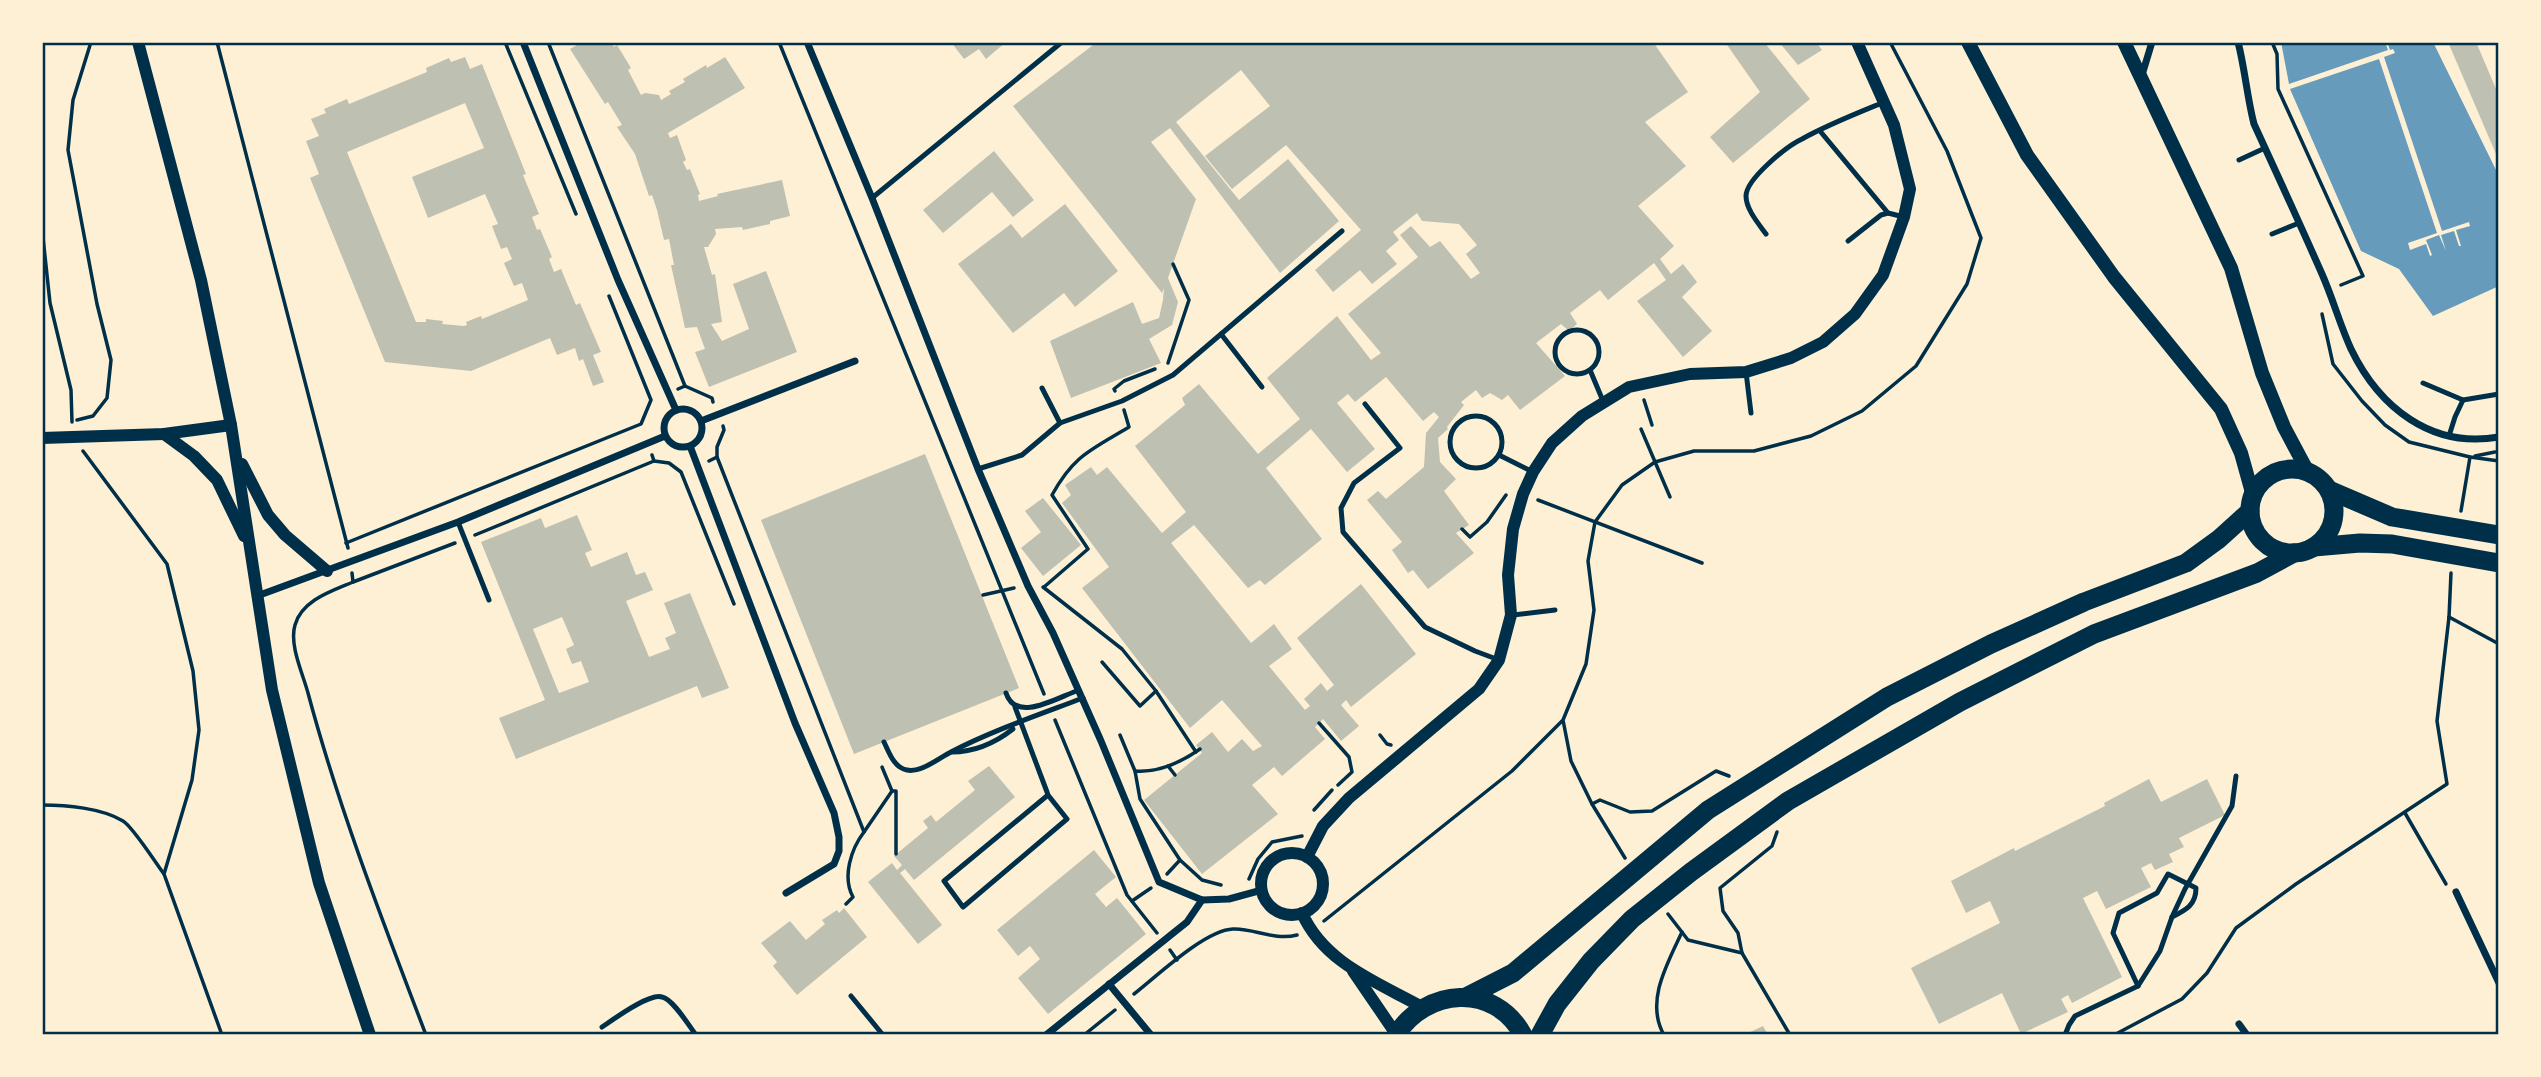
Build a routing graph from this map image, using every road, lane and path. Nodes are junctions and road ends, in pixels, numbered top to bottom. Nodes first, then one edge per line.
1 (90, 42) edge
2 (138, 42) edge
3 (505, 42) edge
4 (523, 42) edge
5 (548, 42) edge
6 (779, 42) edge
7 (807, 42) edge
8 (1062, 42) edge
9 (1857, 42) edge
10 (1890, 42) edge
11 (1968, 42) edge
12 (2123, 42) edge
13 (2152, 42) edge
14 (2238, 42) edge
15 (2272, 42) edge
16 (2141, 78) junction
17 (1885, 102) junction
18 (1820, 131) junction
19 (2265, 148) junction
20 (2239, 160) dead end
21 (872, 198) junction
22 (1888, 213) junction
23 (1904, 217) junction
24 (2299, 223) junction
25 (580, 224) dead end
26 (42, 228) edge
27 (1342, 232) dead end
28 (1766, 234) dead end
29 (2272, 234) dead end
30 (43, 235) edge
31 (1848, 241) dead end
32 (1172, 264) dead end
33 (2329, 289) junction
34 (608, 295) dead end
35 (1221, 334) junction
36 (855, 361) dead end
37 (1590, 370) junction
38 (1746, 372) junction
39 (2423, 383) dead end
40 (685, 386) dead end
41 (1262, 387) dead end
42 (1042, 388) dead end
43 (2499, 394) edge
44 (1642, 397) dead end
45 (2463, 400) junction
46 (1122, 401) junction
47 (1603, 401) junction
48 (1365, 404) dead end
49 (676, 410) junction
50 (1751, 413) dead end
51 (701, 421) junction
52 (72, 422) junction
53 (1059, 423) junction
54 (231, 425) junction
55 (639, 425) junction
56 (1652, 425) dead end
57 (1641, 429) dead end
58 (164, 434) junction
59 (665, 436) junction
60 (2449, 436) junction
61 (72, 437) junction
62 (2499, 437) edge
63 (42, 438) edge
64 (647, 444) junction
65 (690, 446) junction
66 (2499, 451) edge
67 (235, 452) junction
68 (1499, 455) junction
69 (2470, 457) junction
70 (654, 461) junction
71 (2499, 461) edge
72 (1655, 462) junction
73 (699, 466) junction
74 (978, 470) junction
75 (681, 472) junction
76 (1533, 472) junction
77 (2308, 472) junction
78 (2329, 490) junction
79 (1523, 494) junction
80 (1670, 497) dead end
81 (2251, 503) junction
82 (458, 522) junction
83 (1595, 522) junction
84 (1462, 529) dead end
85 (2499, 535) edge
86 (465, 539) junction
87 (346, 543) dead end
88 (2314, 547) junction
89 (250, 551) junction
90 (2294, 553) junction
91 (1702, 563) dead end
92 (2499, 563) edge
93 (327, 571) junction
94 (353, 582) dead end
95 (1028, 586) junction
96 (1044, 587) junction
97 (1002, 589) junction
98 (983, 595) dead end
99 (257, 596) junction
100 (489, 600) dead end
101 (735, 605) dead end
102 (1555, 610) dead end
103 (1511, 615) junction
104 (2499, 644) edge
105 (1499, 660) junction
106 (1102, 662) dead end
107 (1079, 690) junction
108 (1156, 691) junction
109 (1006, 693) dead end
110 (1083, 698) junction
111 (1048, 701) junction
112 (1015, 707) junction
113 (1051, 710) junction
114 (1563, 720) junction
115 (1021, 723) junction
116 (1319, 723) dead end
117 (1120, 735) dead end
118 (884, 742) dead end
119 (878, 757) dead end
120 (1168, 766) junction
121 (1135, 771) junction
122 (1175, 775) dead end
123 (2236, 776) dead end
124 (1751, 783) junction
125 (892, 791) junction
126 (1048, 794) junction
127 (1788, 801) junction
128 (1592, 804) junction
129 (42, 805) edge
130 (1313, 811) dead end
131 (2405, 813) junction
132 (1304, 828) dead end
133 (864, 832) junction
134 (896, 854) dead end
135 (1307, 858) junction
136 (1628, 862) dead end
137 (164, 874) junction
138 (2189, 883) junction
139 (1241, 884) dead end
140 (1231, 885) dead end
141 (1262, 890) junction
142 (2456, 892) joint
143 (786, 893) dead end
144 (1202, 900) junction
145 (846, 904) dead end
146 (1667, 912) dead end
147 (1302, 913) junction
148 (2172, 917) junction
149 (1310, 932) junction
150 (1682, 932) junction
151 (1163, 940) junction
152 (1742, 953) junction
153 (1177, 960) junction
154 (1351, 967) junction
155 (2496, 971) edge
156 (2499, 983) edge
157 (1109, 984) junction
158 (2138, 986) junction
159 (851, 996) dead end
160 (1466, 997) junction
161 (1124, 1002) junction
162 (1422, 1007) junction
163 (2239, 1024) dead end
164 (602, 1027) dead end
165 (1396, 1034) edge
166 (222, 1035) edge
167 (370, 1035) edge
168 (696, 1035) edge
169 (883, 1035) edge
170 (1046, 1035) edge
171 (1084, 1035) edge
172 (1151, 1035) edge
173 (1523, 1035) edge
174 (1540, 1035) edge
175 (1664, 1035) edge
176 (1790, 1035) edge
177 (2065, 1035) edge
178 (2114, 1035) edge
179 (2247, 1035) edge

1 - 52 path
2 - 54 street
3 - 25 path
4 - 49 street
5 - 40 path
6 - 97 path
7 - 21 street
8 - 21 lane
9 - 17 street
10 - 72 path
11 - 81 main road
12 - 16 main road
13 - 16 street
14 - 19 street
15 - 33 path
16 - 77 main road
17 - 18 lane
17 - 23 street
18 - 22 lane
18 - 28 lane
19 - 20 lane
19 - 24 street
21 - 74 street
22 - 23 lane
22 - 31 lane
23 - 38 street
24 - 29 lane
24 - 33 street
26 - 30 path
27 - 35 lane
30 - 52 path
32 - 46 path
33 - 60 street
33 - 69 path
34 - 55 path
35 - 41 lane
35 - 46 lane
36 - 51 street
37 - 37 lane
37 - 47 lane
38 - 47 street
38 - 50 lane
39 - 45 lane
42 - 53 lane
43 - 45 lane
44 - 56 path
45 - 60 lane
46 - 53 lane
46 - 96 path
47 - 76 street
48 - 105 lane
49 - 51 street
49 - 59 street
51 - 65 street
52 - 61 path
53 - 74 lane
54 - 58 street
54 - 67 street
55 - 64 path
55 - 87 path
57 - 72 path
58 - 61 street
58 - 89 street
59 - 64 street
59 - 65 street
60 - 62 street
61 - 63 street
61 - 137 path
64 - 70 path
64 - 82 street
65 - 73 street
66 - 69 path
67 - 89 street
67 - 93 street
68 - 68 lane
68 - 76 lane
69 - 71 path
70 - 75 path
70 - 86 path
72 - 80 path
72 - 83 path
73 - 75 path
73 - 133 path
73 - 143 street
74 - 95 street
75 - 101 path
76 - 79 street
77 - 78 highway
77 - 81 highway
78 - 85 highway
78 - 88 highway
79 - 83 path
79 - 84 path
79 - 103 street
81 - 90 highway
81 - 124 highway
82 - 86 lane
82 - 93 street
83 - 91 path
83 - 114 path
86 - 94 path
86 - 100 lane
88 - 90 highway
88 - 92 highway
89 - 99 street
90 - 127 highway
93 - 99 street
95 - 96 path
95 - 97 path
95 - 107 street
96 - 108 path
97 - 98 path
97 - 111 path
99 - 167 street
102 - 103 lane
103 - 105 street
104 - 131 path
105 - 135 street
106 - 108 path
107 - 110 street
107 - 111 lane
108 - 120 path
109 - 112 lane
110 - 113 lane
110 - 144 street
111 - 112 lane
112 - 115 lane
113 - 115 lane
113 - 151 path
114 - 128 path
114 - 149 path
115 - 118 lane
115 - 126 lane
116 - 130 path
117 - 121 path
119 - 125 path
120 - 121 path
120 - 122 path
121 - 140 path
123 - 138 lane
124 - 128 path
124 - 160 highway
125 - 133 path
125 - 134 path
126 - 126 lane
127 - 152 path
127 - 174 highway
128 - 136 path
129 - 137 path
131 - 142 path
131 - 178 path
132 - 139 path
133 - 145 path
135 - 141 street
135 - 147 street
137 - 166 path
138 - 148 lane
138 - 148 lane
138 - 158 lane
141 - 144 street
141 - 147 street
142 - 155 street
144 - 151 street
146 - 150 path
147 - 149 street
148 - 158 lane
149 - 153 path
149 - 154 street
150 - 152 path
150 - 175 path
151 - 153 path
151 - 157 street
152 - 176 path
153 - 161 path
154 - 162 street
154 - 165 street
155 - 156 street
157 - 161 street
157 - 170 street
158 - 177 lane
159 - 169 lane
160 - 162 highway
160 - 173 highway
161 - 171 path
161 - 172 street
162 - 165 highway
163 - 179 street
164 - 168 lane

